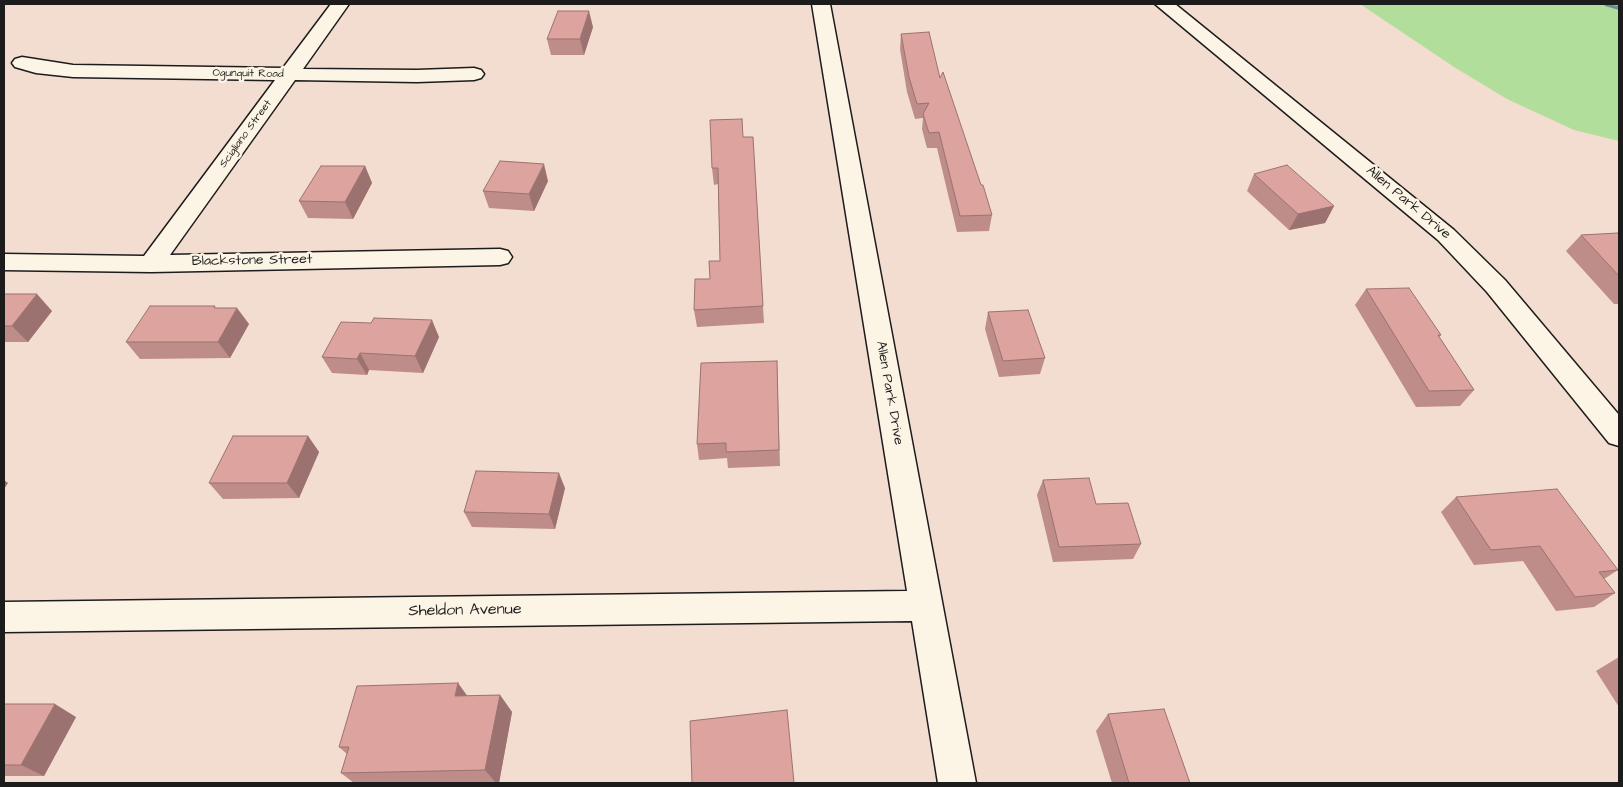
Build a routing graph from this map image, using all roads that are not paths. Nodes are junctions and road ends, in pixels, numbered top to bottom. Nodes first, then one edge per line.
1 (340, 4) edge
2 (820, 4) edge
3 (1164, 4) edge
4 (22, 63) dead end
5 (474, 74) dead end
6 (289, 75) junction
7 (500, 257) dead end
8 (4, 262) edge
9 (151, 264) junction
10 (1619, 436) edge
11 (927, 606) junction
12 (4, 616) edge
13 (957, 783) edge

1 - 6 street, Scigliano Street
2 - 11 street, Allen Park Drive
3 - 10 street, Allen Park Drive
4 - 6 street, Ogunquit Road
5 - 6 street, Ogunquit Road
6 - 9 street, Scigliano Street
7 - 9 street, Blackstone Street
8 - 9 street, Blackstone Street
11 - 12 street, Sheldon Avenue
11 - 13 street, Allen Park Drive

